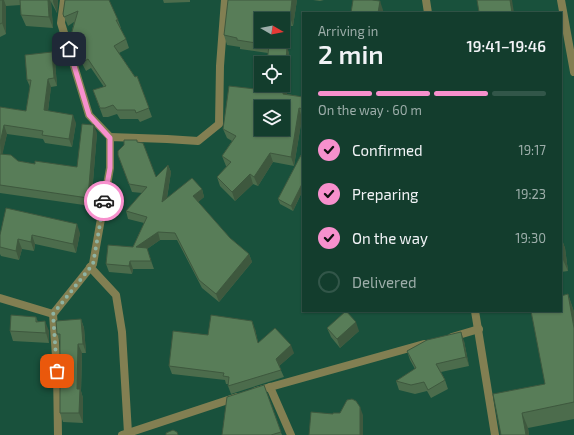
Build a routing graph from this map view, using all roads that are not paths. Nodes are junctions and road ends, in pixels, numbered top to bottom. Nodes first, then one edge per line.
1 (64, 0) edge
2 (224, 0) edge
3 (426, 0) edge
4 (561, 0) edge
5 (428, 12) edge
6 (574, 72) edge
7 (110, 138) junction
8 (90, 268) junction
9 (0, 298) edge
10 (475, 312) edge
11 (53, 314) junction
12 (479, 329) junction
13 (270, 387) junction
14 (125, 434) edge
15 (58, 435) edge
16 (291, 435) edge
17 (495, 435) edge

1 - 7 street
2 - 7 street
3 - 5 street
4 - 6 street
7 - 8 street
8 - 11 street
8 - 14 street
9 - 11 street
10 - 12 street
11 - 15 street
12 - 13 street
12 - 17 street
13 - 14 street
13 - 16 street

